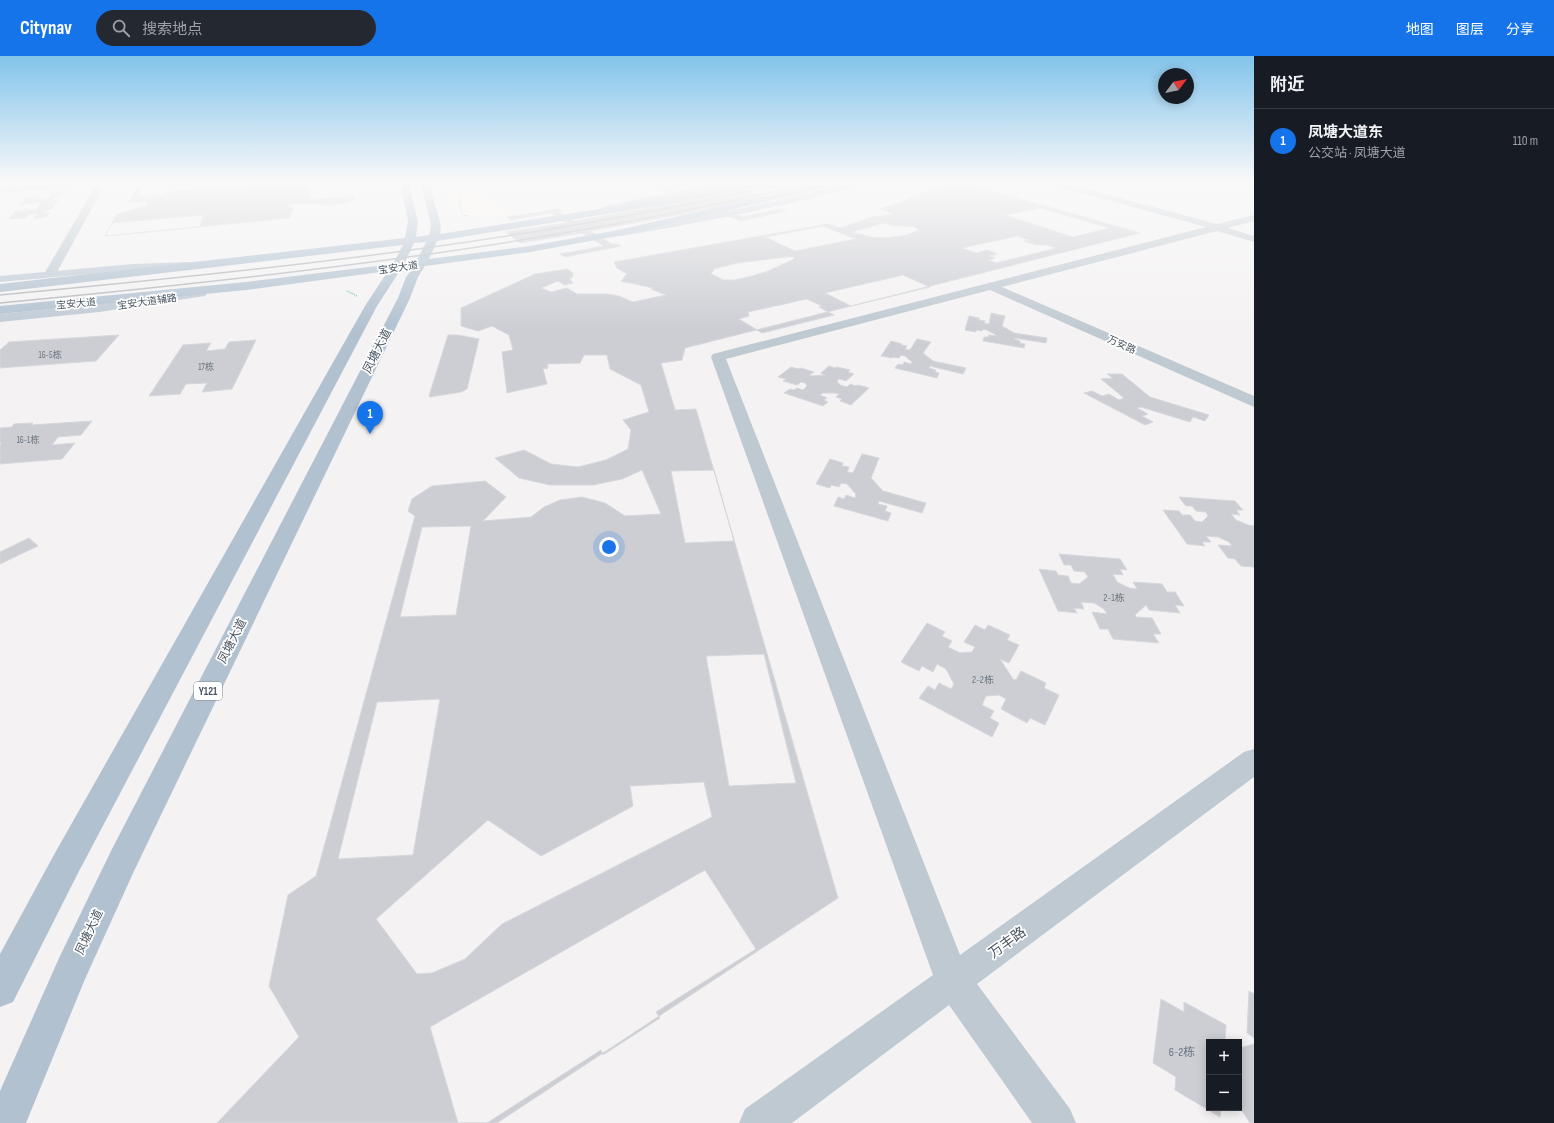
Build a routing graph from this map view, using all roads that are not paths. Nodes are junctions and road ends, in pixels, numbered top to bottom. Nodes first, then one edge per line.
1 (74, 232) edge
2 (84, 232) edge
3 (435, 232) edge
4 (474, 232) edge
5 (617, 232) edge
6 (629, 232) edge
7 (1199, 232) edge
8 (1228, 232) edge
9 (388, 233) dead end
10 (406, 233) junction
11 (434, 238) junction
12 (590, 238) junction
13 (1254, 239) edge
14 (504, 253) junction
15 (304, 254) junction
16 (221, 264) junction
17 (395, 267) junction
18 (446, 271) dead end
19 (62, 273) junction
20 (50, 274) junction
21 (0, 279) edge
22 (278, 282) junction
23 (415, 282) junction
24 (350, 285) dead end
25 (246, 286) junction
26 (990, 286) junction
27 (0, 288) edge
28 (0, 310) edge
29 (0, 318) edge
30 (1254, 402) edge
31 (1254, 761) edge
32 (953, 981) junction
33 (0, 989) edge
34 (6, 1123) edge
35 (759, 1123) edge
36 (1056, 1123) edge

1 - 20 street
2 - 19 street
3 - 11 main road, 凤塘大道 / Y121
4 - 11 main road, 宝安大道
5 - 12 main road, 宝安大道
6 - 12 main road
7 - 26 street
8 - 13 street
9 - 15 main road
10 - 11 main road, 宝安大道
10 - 15 main road, 宝安大道
10 - 17 main road, 凤塘大道
11 - 23 main road, 凤塘大道 / Y121
12 - 14 main road, 宝安大道
14 - 18 main road
14 - 23 main road, 宝安大道
15 - 16 main road, 宝安大道
16 - 19 main road
16 - 27 main road, 宝安大道
17 - 22 main road, 宝安大道
17 - 23 main road, 宝安大道
17 - 33 main road, 凤塘大道
19 - 20 main road
20 - 21 main road
22 - 24 main road
22 - 25 main road, 宝安大道
23 - 34 main road, 凤塘大道 / Y121
25 - 28 main road, 宝安大道
25 - 29 main road, 宝安大道辅路
26 - 30 street, 万安路
26 - 32 street
31 - 32 street, 万丰路
32 - 35 street, 万丰路
32 - 36 street

